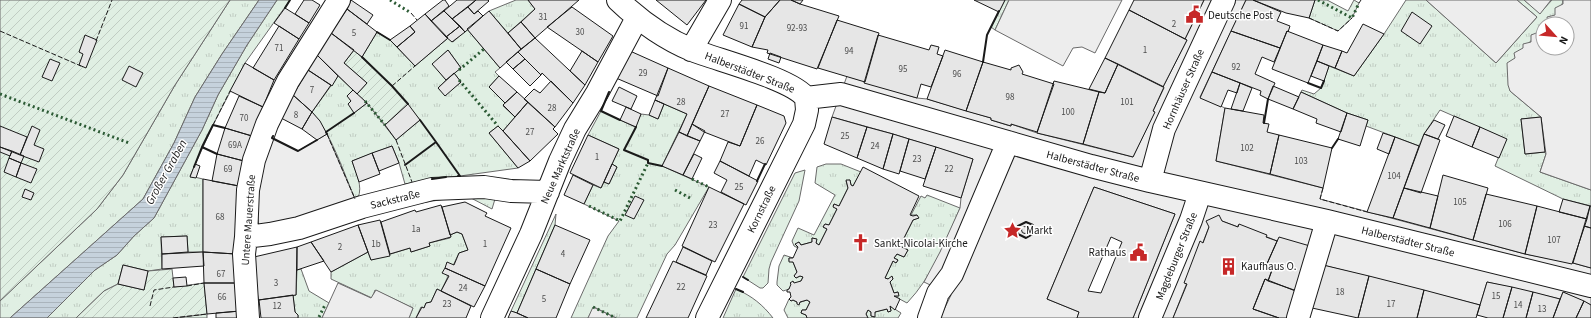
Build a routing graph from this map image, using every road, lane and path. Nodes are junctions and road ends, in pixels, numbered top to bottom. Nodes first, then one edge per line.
1 (339, 0) edge
2 (618, 0) edge
3 (720, 0) edge
4 (1224, 0) edge
5 (637, 18) junction
6 (691, 50) junction
7 (806, 98) junction
8 (1008, 142) junction
9 (1150, 181) junction
10 (548, 192) junction
11 (1200, 193) junction
12 (1327, 221) junction
13 (246, 237) junction
14 (1591, 286) edge
15 (248, 318) edge
16 (492, 318) edge
17 (707, 318) edge
18 (929, 318) edge
19 (1150, 318) edge
20 (1298, 318) edge

1 - 13 street, Untere Mauerstraße
2 - 5 street, Halberstädter Straße
3 - 6 street
4 - 9 street, Hornhäuser Straße
5 - 6 street, Halberstädter Straße
5 - 10 street, Neue Marktstraße
6 - 7 street, Halberstädter Straße
7 - 8 street, Halberstädter Straße
7 - 17 street, Kornstraße
8 - 9 street, Halberstädter Straße
8 - 18 street
9 - 11 street, Halberstädter Straße
10 - 13 street, Sackstraße
10 - 16 street, Neue Marktstraße
11 - 12 street, Halberstädter Straße
11 - 19 street, Magdeburger Straße
12 - 14 street, Halberstädter Straße
12 - 20 street
13 - 15 street, Untere Mauerstraße

